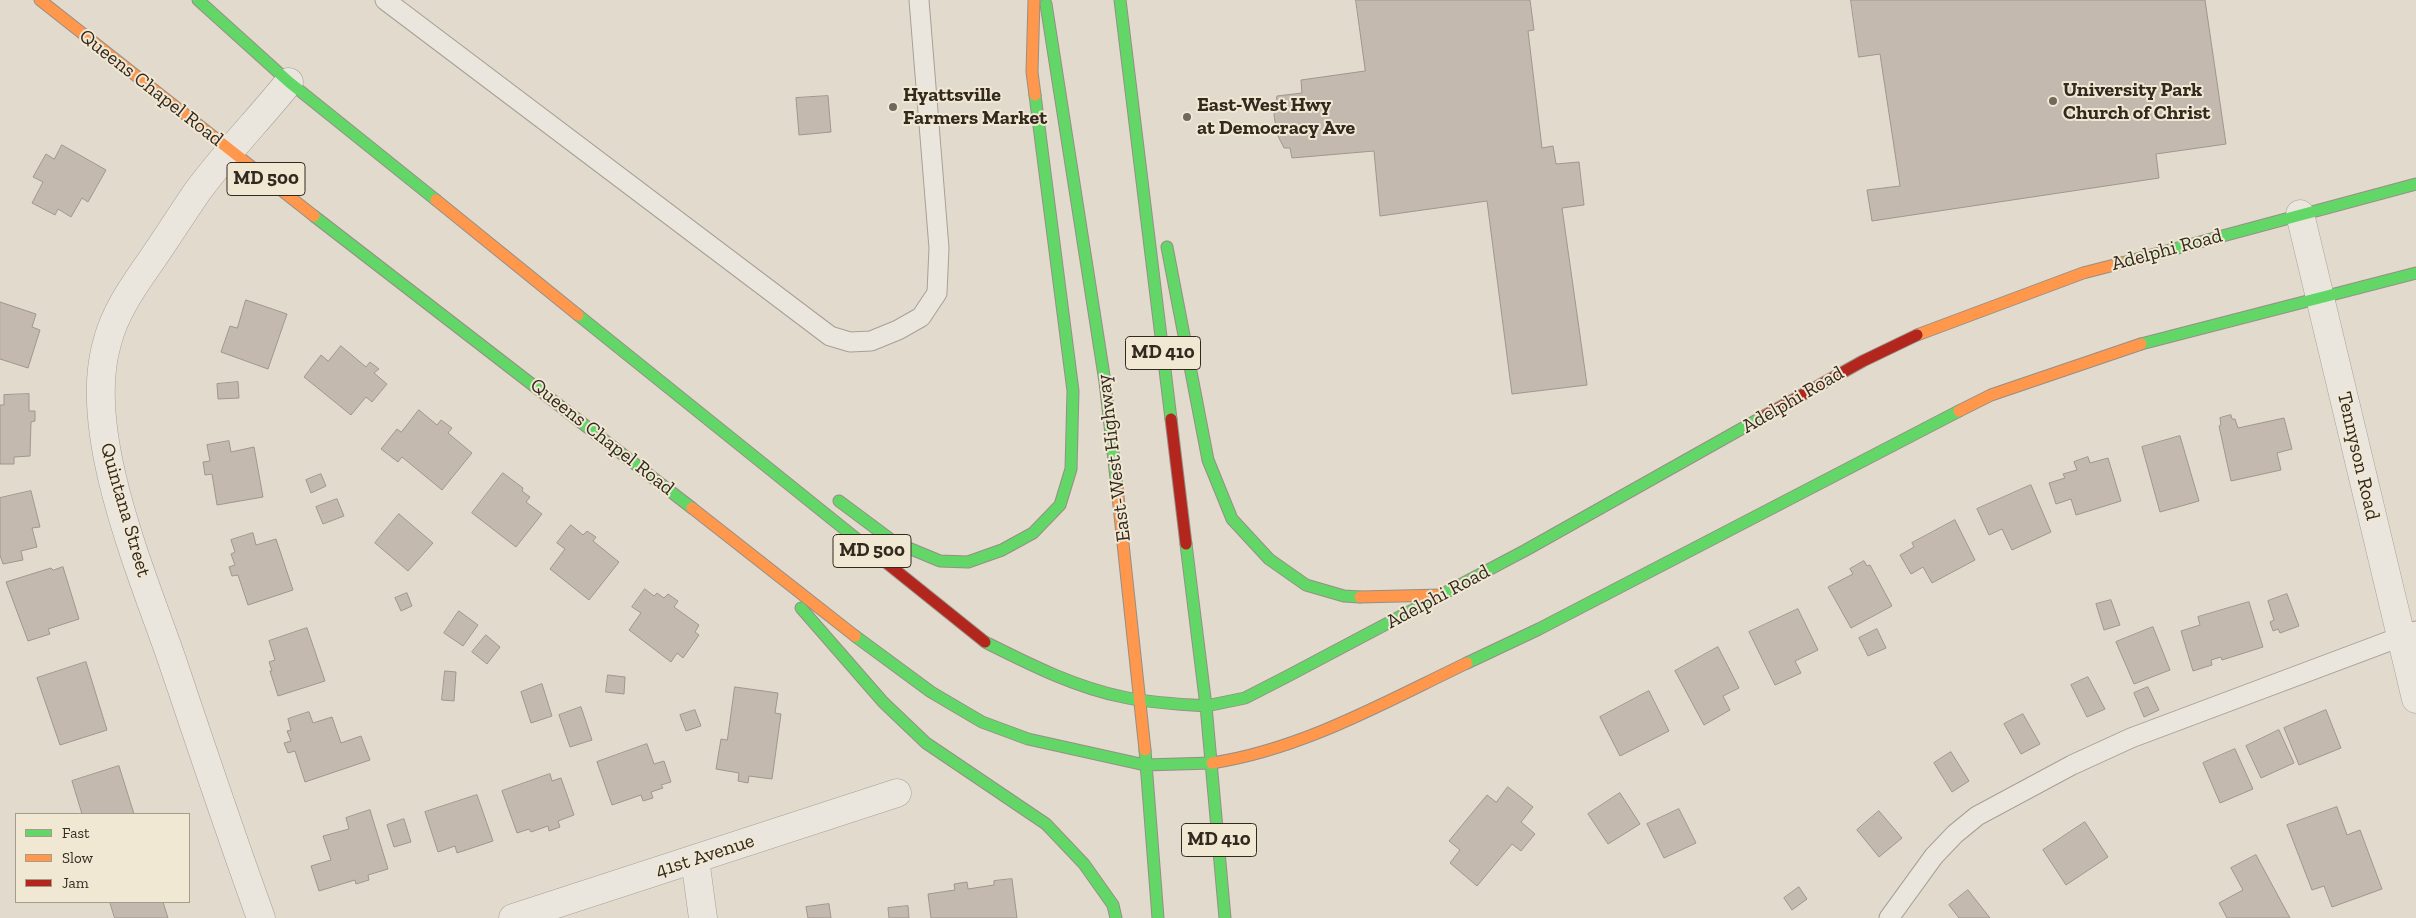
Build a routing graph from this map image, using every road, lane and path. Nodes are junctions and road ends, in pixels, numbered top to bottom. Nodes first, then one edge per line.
1 (40, 0) edge
2 (198, 0) edge
3 (385, 0) edge
4 (919, 0) edge
5 (1034, 0) edge
6 (1046, 0) edge
7 (1120, 0) edge
8 (1124, 30) junction
9 (289, 82) junction
10 (232, 151) junction
11 (2416, 184) edge
12 (1155, 186) dead end
13 (2300, 214) junction
14 (1164, 235) dead end
15 (2416, 273) edge
16 (2320, 298) junction
17 (629, 355) junction
18 (767, 451) dead end
19 (832, 497) dead end
20 (757, 558) junction
21 (1441, 595) junction
22 (2408, 633) edge
23 (2416, 699) edge
24 (1141, 701) junction
25 (1206, 706) junction
26 (1212, 763) junction
27 (1145, 765) junction
28 (897, 794) dead end
29 (695, 859) junction
30 (261, 918) edge
31 (513, 918) edge
32 (702, 918) edge
33 (1116, 918) edge
34 (1158, 918) edge
35 (1225, 918) edge
36 (1889, 918) edge

1 - 10 main road, Queens Chapel Road / MD 500
2 - 9 main road, MD 500
3 - 4 lane
5 - 19 main road
6 - 24 main road, East-West Highway / MD 410
7 - 8 main road, MD 410
8 - 12 main road
8 - 25 main road, MD 410
9 - 10 street, Quintana Street
9 - 17 main road, MD 500
10 - 20 main road, Queens Chapel Road / MD 500
10 - 30 street, Quintana Street
11 - 13 main road, Adelphi Road
13 - 16 street, Tennyson Road
13 - 21 main road, Adelphi Road
14 - 21 main road
15 - 16 main road
16 - 22 street, Tennyson Road
16 - 26 main road
17 - 18 main road
17 - 24 main road, MD 500
20 - 27 main road, Queens Chapel Road / MD 500
20 - 33 main road
21 - 25 main road, Adelphi Road
22 - 23 street, Tennyson Road
22 - 36 lane
24 - 25 main road, MD 500
24 - 27 main road, East-West Highway / MD 410
25 - 26 main road, MD 410
26 - 27 main road, Queens Chapel Road / MD 500
26 - 35 main road, MD 410
27 - 34 main road, East-West Highway / MD 410
28 - 29 street, 41st Avenue
29 - 31 street, 41st Avenue
29 - 32 street

